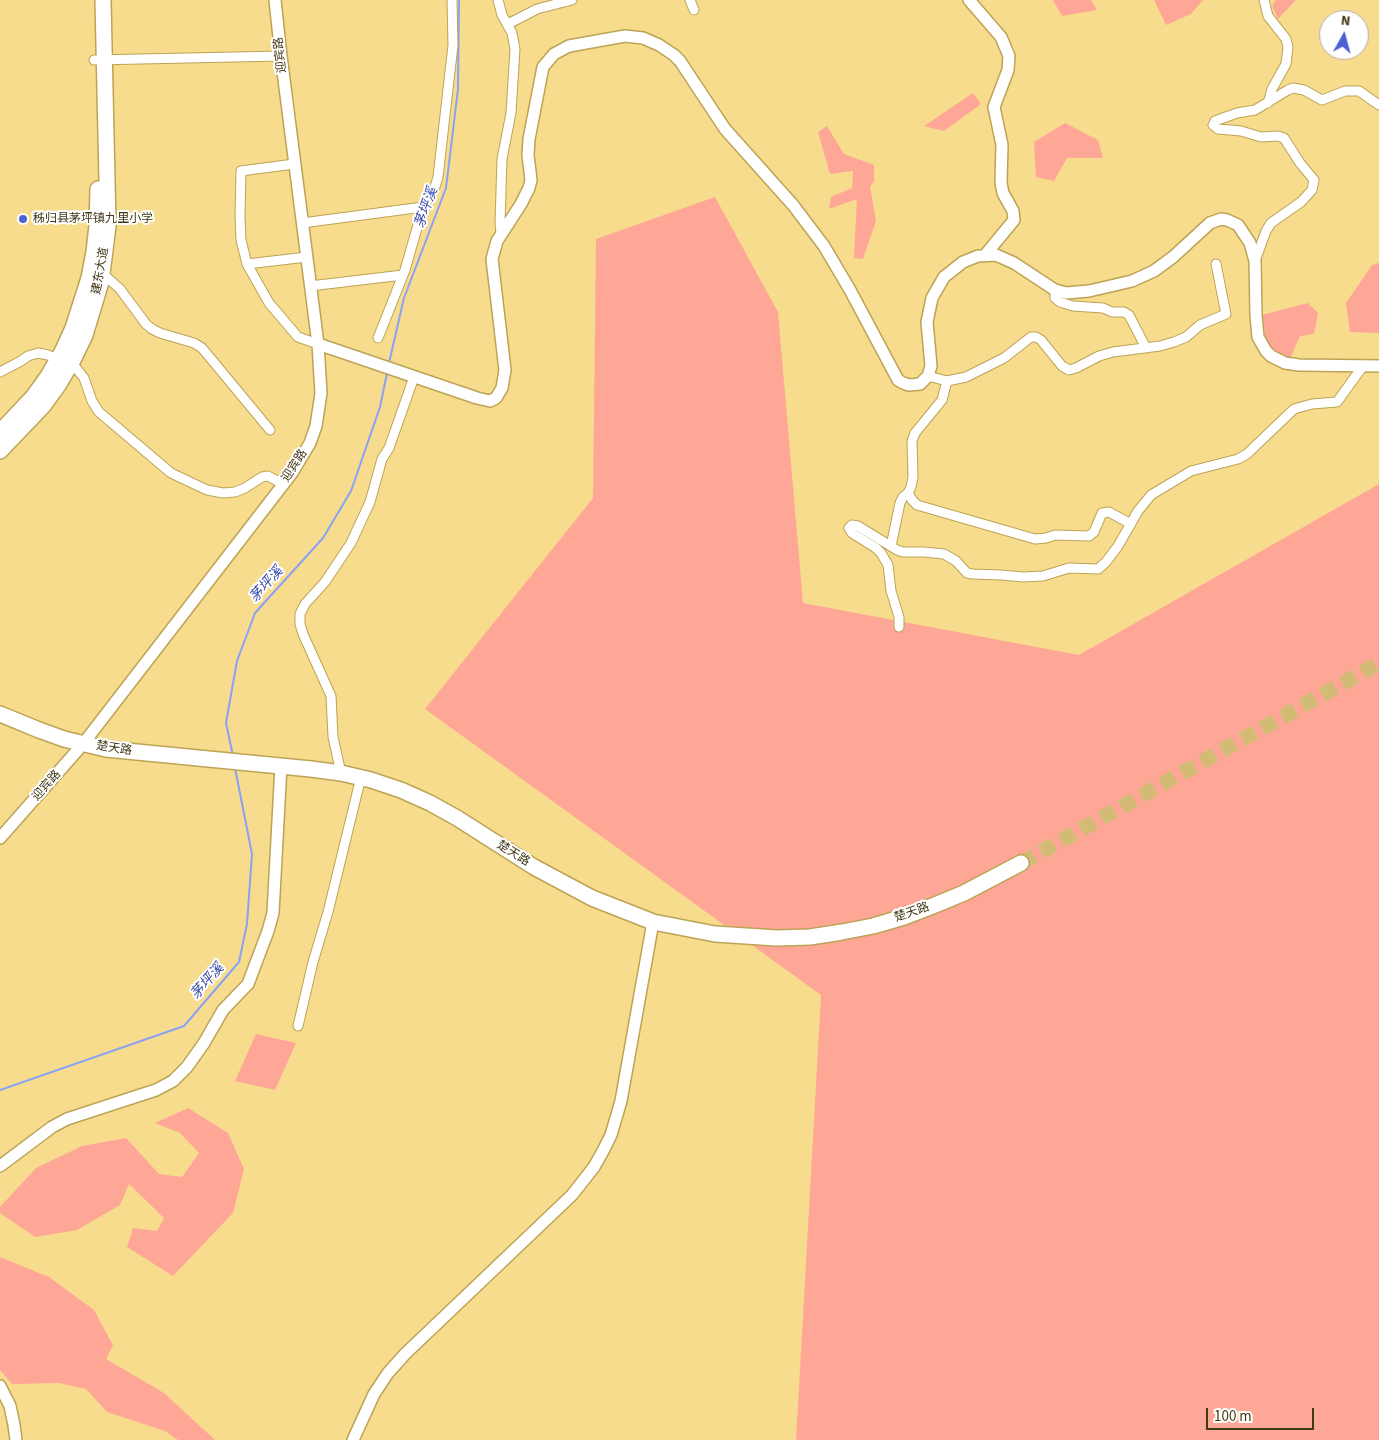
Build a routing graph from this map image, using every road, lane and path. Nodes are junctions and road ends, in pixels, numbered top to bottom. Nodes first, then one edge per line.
1 (93, 0) edge
2 (103, 0) edge
3 (276, 0) edge
4 (452, 0) edge
5 (498, 0) edge
6 (572, 0) edge
7 (690, 0) edge
8 (969, 0) edge
9 (1264, 0) edge
10 (694, 10) dead end
11 (508, 24) junction
12 (280, 56) junction
13 (99, 60) junction
14 (1268, 103) junction
15 (1379, 104) edge
16 (294, 164) junction
17 (422, 207) junction
18 (302, 223) junction
19 (502, 233) junction
20 (986, 254) junction
21 (306, 257) junction
22 (1254, 261) junction
23 (247, 264) junction
24 (1216, 264) dead end
25 (96, 271) junction
26 (403, 275) junction
27 (310, 286) junction
28 (1055, 290) junction
29 (378, 338) dead end
30 (318, 344) junction
31 (1146, 348) junction
32 (64, 362) junction
33 (1363, 366) junction
34 (1379, 366) edge
35 (0, 372) edge
36 (409, 375) junction
37 (928, 376) junction
38 (947, 381) junction
39 (270, 430) dead end
40 (0, 432) edge
41 (0, 451) edge
42 (283, 484) junction
43 (908, 493) junction
44 (1131, 524) junction
45 (891, 546) junction
46 (899, 627) dead end
47 (0, 714) edge
48 (83, 744) junction
49 (281, 766) junction
50 (341, 773) junction
51 (361, 777) junction
52 (0, 838) edge
53 (1021, 863) tunnel mouth
54 (654, 922) junction
55 (298, 1026) dead end
56 (0, 1166) edge
57 (0, 1386) edge
58 (16, 1440) edge
59 (353, 1440) edge

1 - 13 highway, 建东大道
2 - 13 highway, 建东大道
3 - 12 street, 迎宾路
4 - 17 street
5 - 11 street
6 - 11 street
7 - 10 street
8 - 20 street
9 - 14 street
11 - 19 street
12 - 13 street
12 - 16 street, 迎宾路
13 - 25 highway, 建东大道
14 - 15 street
14 - 22 street
16 - 18 street, 迎宾路
16 - 23 street
17 - 18 street
17 - 26 street
18 - 21 street, 迎宾路
19 - 36 street
19 - 37 street
20 - 28 street
20 - 37 street
21 - 23 street
21 - 27 street, 迎宾路
22 - 28 street
22 - 33 street
23 - 30 street
24 - 31 street
25 - 32 highway, 建东大道
25 - 39 street
26 - 27 street
26 - 29 street
27 - 30 street, 迎宾路
28 - 31 street
30 - 36 street
30 - 42 street, 迎宾路
31 - 38 street
32 - 35 street
32 - 40 highway, 建东大道
32 - 41 highway, 建东大道
32 - 42 street
33 - 34 street
33 - 44 street
36 - 50 street
37 - 38 street
38 - 43 street
42 - 48 street, 迎宾路
43 - 44 street
43 - 45 street
44 - 45 street
45 - 46 street
47 - 48 highway, 楚天路
48 - 49 highway, 楚天路
48 - 52 street, 迎宾路
49 - 50 highway, 楚天路
49 - 56 street
50 - 51 highway, 楚天路
51 - 54 highway, 楚天路
51 - 55 street
53 - 54 highway, 楚天路
54 - 59 street
57 - 58 street

